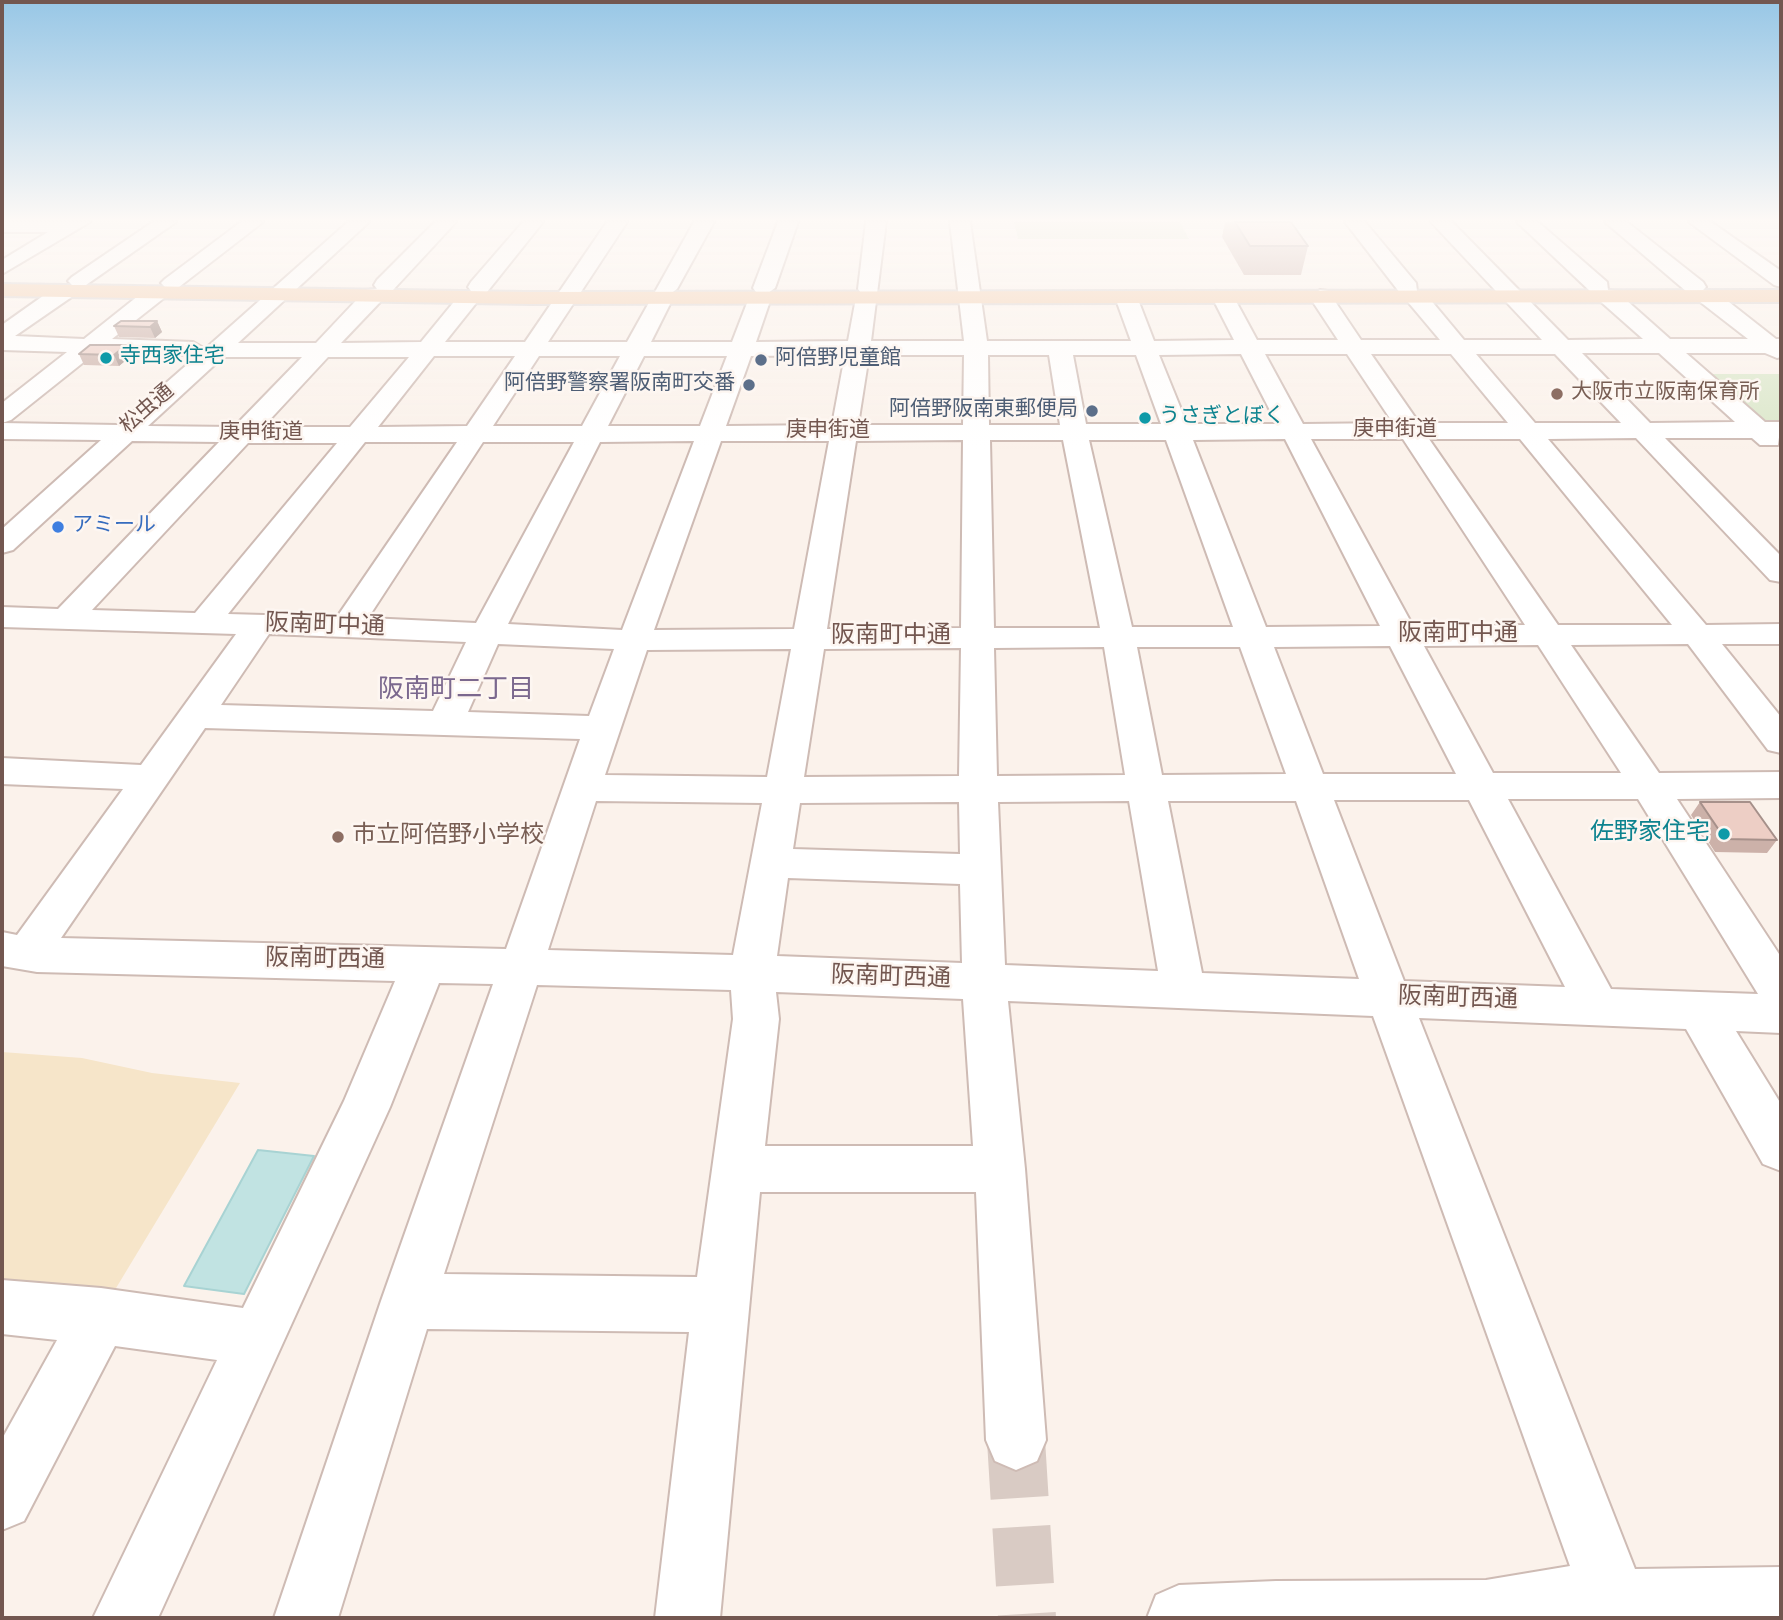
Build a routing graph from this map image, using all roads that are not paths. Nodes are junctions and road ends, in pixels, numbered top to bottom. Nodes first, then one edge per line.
1 (1126, 297) edge
2 (1223, 297) edge
3 (55, 298) edge
4 (152, 298) edge
5 (263, 298) edge
6 (372, 298) edge
7 (470, 298) edge
8 (566, 298) edge
9 (662, 298) edge
10 (760, 298) edge
11 (867, 298) edge
12 (971, 298) edge
13 (1321, 298) edge
14 (1416, 298) edge
15 (1515, 298) edge
16 (1611, 298) edge
17 (1710, 298) edge
18 (2, 335) edge
19 (2, 343) edge
20 (89, 346) junction
21 (1667, 346) junction
22 (1356, 347) junction
23 (1459, 347) junction
24 (1564, 347) junction
25 (858, 348) junction
26 (976, 348) junction
27 (1060, 348) junction
28 (1147, 348) junction
29 (1250, 348) junction
30 (205, 349) junction
31 (321, 349) junction
32 (427, 349) junction
33 (531, 349) junction
34 (637, 349) junction
35 (742, 349) junction
36 (1778, 349) edge
37 (2, 415) edge
38 (1527, 430) junction
39 (1770, 430) edge
40 (2, 431) edge
41 (974, 431) junction
42 (1411, 431) junction
43 (1644, 431) junction
44 (592, 432) junction
45 (712, 432) junction
46 (844, 432) junction
47 (1074, 432) junction
48 (1295, 432) junction
49 (108, 433) junction
50 (478, 433) junction
51 (1179, 433) junction
52 (358, 434) junction
53 (242, 435) junction
54 (1781, 450) edge
55 (2, 516) edge
56 (2, 544) edge
57 (1781, 573) edge
58 (2, 617) edge
59 (65, 620) junction
60 (203, 624) junction
61 (259, 625) junction
62 (346, 627) junction
63 (1548, 634) junction
64 (1697, 634) junction
65 (1781, 634) edge
66 (486, 635) junction
67 (1402, 635) junction
68 (1118, 636) junction
69 (1253, 636) junction
70 (978, 637) junction
71 (809, 638) junction
72 (633, 640) junction
73 (198, 716) junction
74 (445, 723) junction
75 (602, 728) junction
76 (1781, 741) edge
77 (2, 771) edge
78 (154, 778) junction
79 (1781, 785) edge
80 (1481, 786) junction
81 (1649, 786) junction
82 (583, 788) junction
83 (1146, 788) junction
84 (1312, 788) junction
85 (978, 789) junction
86 (783, 790) junction
87 (771, 863) junction
88 (981, 870) junction
89 (15, 951) edge
90 (425, 963) junction
91 (524, 965) junction
92 (752, 973) junction
93 (984, 982) junction
94 (1183, 988) junction
95 (1781, 993) edge
96 (1389, 997) junction
97 (1597, 1006) junction
98 (1699, 1010) junction
99 (1781, 1014) edge
100 (1781, 1148) edge
101 (737, 1169) junction
102 (1000, 1169) junction
103 (408, 1301) junction
104 (720, 1305) junction
105 (2, 1307) edge
106 (101, 1316) junction
107 (258, 1338) junction
108 (1016, 1440) tunnel mouth
109 (2, 1499) edge
110 (1781, 1599) edge
111 (1615, 1602) junction
112 (125, 1618) edge
113 (306, 1618) edge
114 (688, 1618) edge
115 (1179, 1618) edge

1 - 28 street
2 - 29 street
3 - 18 street
4 - 20 street
5 - 30 street, 松虫通
6 - 31 street
7 - 32 street
8 - 33 street
9 - 34 street
10 - 35 street
11 - 25 street
12 - 26 street
13 - 22 street
14 - 23 street
15 - 24 street
16 - 21 street
17 - 36 street
19 - 20 street
20 - 30 street
20 - 37 street
21 - 24 street
21 - 36 street
21 - 39 street
22 - 23 street
22 - 29 street
22 - 42 street
23 - 24 street
23 - 38 street
24 - 43 street
25 - 26 street
25 - 35 street
25 - 46 street
26 - 27 street
26 - 41 street
27 - 28 street
27 - 47 street
28 - 29 street
28 - 51 street
29 - 48 street
30 - 31 street
30 - 49 street, 松虫通
31 - 32 street
31 - 53 street
32 - 33 street
32 - 52 street
33 - 34 street
33 - 50 street
34 - 35 street
34 - 44 street
35 - 45 street
38 - 42 street, 庚申街道
38 - 43 street, 庚申街道
38 - 64 street
39 - 43 street, 庚申街道
39 - 54 street
40 - 49 street, 庚申街道
41 - 46 street, 庚申街道
41 - 47 street, 庚申街道
41 - 70 street
42 - 48 street, 庚申街道
42 - 63 street
43 - 57 street
44 - 45 street, 庚申街道
44 - 50 street, 庚申街道
44 - 66 street
45 - 46 street, 庚申街道
45 - 72 street
46 - 71 street
47 - 51 street, 庚申街道
47 - 68 street
48 - 51 street, 庚申街道
48 - 67 street
49 - 53 street, 庚申街道
49 - 55 street, 松虫通
49 - 56 street, 松虫通
50 - 52 street, 庚申街道
50 - 62 street
51 - 69 street
52 - 53 street, 庚申街道
52 - 60 street
53 - 59 street
58 - 59 street, 阪南町中通
59 - 60 street, 阪南町中通
60 - 61 street, 阪南町中通
61 - 62 street, 阪南町中通
61 - 73 street
62 - 66 street, 阪南町中通
63 - 64 street, 阪南町中通
63 - 67 street, 阪南町中通
63 - 81 street
64 - 65 street, 阪南町中通
64 - 76 street
66 - 72 street, 阪南町中通
66 - 74 street
67 - 69 street, 阪南町中通
67 - 80 street
68 - 69 street, 阪南町中通
68 - 70 street, 阪南町中通
68 - 83 street
69 - 84 street
70 - 71 street, 阪南町中通
70 - 85 street
71 - 72 street, 阪南町中通
71 - 86 street
72 - 75 street
73 - 74 street
73 - 78 street
74 - 75 street
75 - 82 street
77 - 78 street
78 - 89 street
79 - 81 street
80 - 81 street
80 - 84 street
80 - 97 street
81 - 95 street
82 - 86 street
82 - 91 street
83 - 84 street
83 - 85 street
83 - 94 street
84 - 96 street
85 - 86 street
85 - 88 street
86 - 87 street
87 - 88 street
87 - 92 street
88 - 93 street
89 - 90 street, 阪南町西通
90 - 91 street, 阪南町西通
90 - 107 street
91 - 92 street, 阪南町西通
91 - 103 street
92 - 93 street, 阪南町西通
92 - 101 street
93 - 94 street, 阪南町西通
93 - 102 street
94 - 96 street, 阪南町西通
96 - 97 street, 阪南町西通
96 - 111 street
97 - 98 street, 阪南町西通
98 - 99 street, 阪南町西通
98 - 100 street
101 - 102 street
101 - 104 street
102 - 108 street
103 - 104 street
103 - 113 street
104 - 114 street
105 - 106 street
106 - 107 street
106 - 109 street
107 - 112 street
110 - 111 street
111 - 115 street

